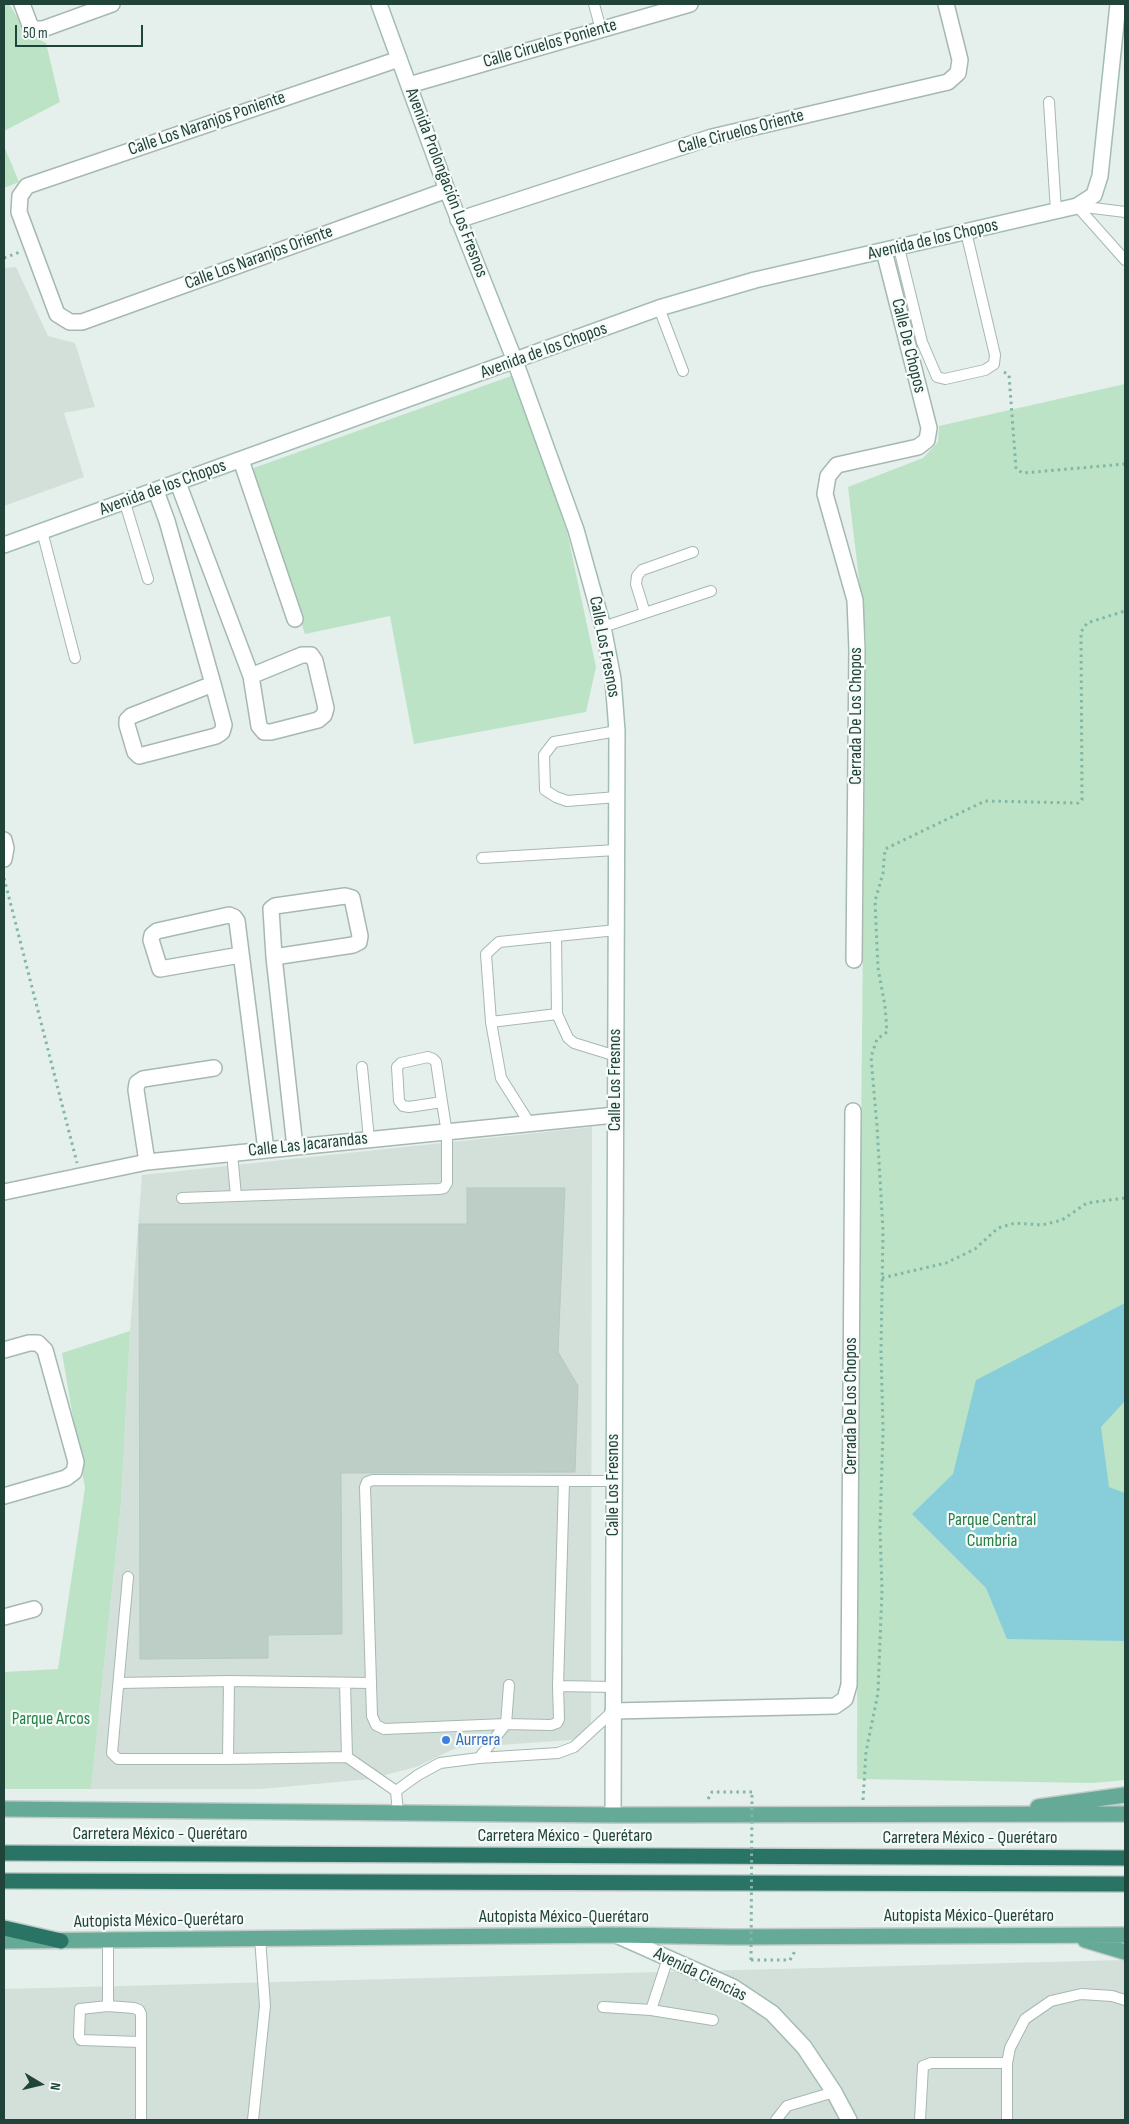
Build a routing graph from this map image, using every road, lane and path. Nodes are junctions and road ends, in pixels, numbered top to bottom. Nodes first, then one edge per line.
1 (22, 4) edge
2 (112, 4) edge
3 (379, 4) edge
4 (594, 4) edge
5 (690, 4) edge
6 (946, 4) edge
7 (1118, 4) edge
8 (600, 30) junction
9 (399, 59) junction
10 (409, 85) junction
11 (1049, 102) dead end
12 (447, 190) junction
13 (1077, 206) junction
14 (1056, 212) junction
15 (1125, 212) edge
16 (458, 220) junction
17 (966, 232) junction
18 (899, 248) junction
19 (884, 251) junction
20 (1125, 260) edge
21 (659, 308) junction
22 (70, 322) joint
23 (515, 361) junction
24 (994, 364) junction
25 (683, 371) dead end
26 (241, 460) junction
27 (1125, 464) edge
28 (828, 476) joint
29 (178, 483) junction
30 (156, 491) junction
31 (125, 503) junction
32 (42, 531) junction
33 (4, 545) edge
34 (693, 552) dead end
35 (148, 579) dead end
36 (711, 591) dead end
37 (1125, 611) edge
38 (645, 613) junction
39 (295, 619) dead end
40 (603, 627) junction
41 (75, 658) dead end
42 (251, 676) junction
43 (213, 684) junction
44 (617, 731) junction
45 (616, 797) junction
46 (4, 840) edge
47 (616, 850) junction
48 (4, 858) edge
49 (482, 858) dead end
50 (4, 878) edge
51 (616, 930) junction
52 (556, 936) junction
53 (240, 955) junction
54 (274, 957) junction
55 (854, 960) dead end
56 (557, 1014) junction
57 (491, 1022) junction
58 (616, 1056) junction
59 (362, 1067) dead end
60 (214, 1068) dead end
61 (442, 1102) junction
62 (853, 1111) dead end
63 (615, 1115) junction
64 (530, 1124) junction
65 (446, 1132) junction
66 (369, 1139) junction
67 (294, 1147) junction
68 (266, 1150) junction
69 (232, 1153) junction
70 (147, 1162) junction
71 (80, 1174) junction
72 (4, 1192) edge
73 (236, 1196) junction
74 (182, 1198) dead end
75 (1125, 1198) edge
76 (882, 1278) junction
77 (4, 1350) edge
78 (564, 1481) junction
79 (614, 1481) junction
80 (4, 1496) edge
81 (128, 1577) dead end
82 (34, 1610) dead end
83 (4, 1617) edge
84 (229, 1681) junction
85 (119, 1683) junction
86 (345, 1683) junction
87 (372, 1683) junction
88 (509, 1686) dead end
89 (558, 1686) junction
90 (613, 1687) junction
91 (613, 1711) junction
92 (506, 1724) junction
93 (347, 1757) junction
94 (479, 1758) junction
95 (228, 1759) junction
96 (396, 1791) junction
97 (712, 1792) dead end
98 (1125, 1795) edge
99 (4, 1809) edge
100 (398, 1813) junction
101 (1125, 1814) edge
102 (613, 1815) junction
103 (863, 1815) junction
104 (977, 1816) junction
105 (4, 1853) edge
106 (1125, 1858) edge
107 (4, 1881) edge
108 (1125, 1884) edge
109 (4, 1928) edge
110 (1059, 1934) junction
111 (616, 1935) junction
112 (1125, 1935) edge
113 (260, 1938) junction
114 (4, 1940) edge
115 (108, 1940) junction
116 (61, 1941) junction
117 (1125, 1952) edge
118 (668, 1958) junction
119 (790, 1960) dead end
120 (1125, 2000) edge
121 (108, 2006) junction
122 (602, 2007) dead end
123 (651, 2010) junction
124 (713, 2020) dead end
125 (140, 2042) junction
126 (1007, 2063) junction
127 (834, 2092) junction
128 (141, 2120) edge
129 (253, 2120) edge
130 (776, 2120) edge
131 (849, 2120) edge
132 (920, 2120) edge
133 (1007, 2120) edge

1 - 2 street
3 - 9 street, Avenida Prolongación Los Fresnos
4 - 8 lane
5 - 8 street, Calle Ciruelos Poniente
6 - 16 street, Calle Ciruelos Oriente
7 - 13 street, Avenida de los Chopos
8 - 10 street, Calle Ciruelos Poniente
9 - 10 street, Avenida Prolongación Los Fresnos
9 - 22 street, Calle Los Naranjos Poniente
10 - 12 street, Avenida Prolongación Los Fresnos
11 - 14 lane
12 - 16 street, Avenida Prolongación Los Fresnos
12 - 22 street, Calle Los Naranjos Oriente
13 - 14 street, Avenida de los Chopos
13 - 15 lane
13 - 20 lane
14 - 17 street, Avenida de los Chopos
16 - 23 street, Avenida Prolongación Los Fresnos
17 - 18 street, Avenida de los Chopos
17 - 24 lane
18 - 19 street, Avenida de los Chopos
18 - 24 lane
19 - 21 street, Avenida de los Chopos
19 - 28 street, Calle De Chopos
21 - 23 street, Avenida de los Chopos
21 - 25 lane
23 - 26 street, Avenida de los Chopos
23 - 40 street, Calle Los Fresnos
24 - 27 path
26 - 29 street, Avenida de los Chopos
26 - 39 street
28 - 55 street, Cerrada De Los Chopos
29 - 30 street, Avenida de los Chopos
29 - 42 street
30 - 31 street, Avenida de los Chopos
30 - 43 street
31 - 32 street, Avenida de los Chopos
31 - 35 lane
32 - 33 street, Avenida de los Chopos
32 - 41 lane
34 - 38 lane
36 - 38 lane
37 - 76 path
38 - 40 lane
40 - 44 street, Calle Los Fresnos
42 - 42 street
43 - 43 street
44 - 45 street, Calle Los Fresnos
44 - 45 lane
45 - 47 street, Calle Los Fresnos
46 - 48 street
47 - 49 lane
47 - 51 street, Calle Los Fresnos
50 - 71 path
51 - 52 lane
51 - 58 street, Calle Los Fresnos
52 - 56 lane
52 - 57 lane
53 - 53 street
53 - 68 street
54 - 54 street
54 - 67 street
56 - 57 lane
56 - 58 lane
57 - 64 lane
58 - 63 street, Calle Los Fresnos
59 - 66 lane
60 - 70 street
61 - 61 lane
61 - 65 lane
62 - 91 street, Cerrada De Los Chopos
63 - 64 street, Calle Las Jacarandas
63 - 79 street, Calle Los Fresnos
64 - 65 street, Calle Las Jacarandas
65 - 66 street, Calle Las Jacarandas
65 - 73 lane
66 - 67 street, Calle Las Jacarandas
67 - 68 street, Calle Las Jacarandas
68 - 69 street, Calle Las Jacarandas
69 - 70 street, Calle Las Jacarandas
69 - 73 lane
70 - 71 street, Calle Las Jacarandas
71 - 72 street, Calle Las Jacarandas
73 - 74 lane
75 - 76 path
76 - 103 path
77 - 80 street
78 - 79 lane
78 - 87 lane
78 - 89 lane
79 - 90 street, Calle Los Fresnos
81 - 85 lane
82 - 83 street
84 - 85 lane
84 - 86 lane
84 - 95 lane
85 - 95 lane
86 - 87 lane
86 - 93 lane
87 - 92 lane
88 - 92 lane
89 - 90 lane
89 - 92 lane
90 - 91 street, Calle Los Fresnos
91 - 94 lane
91 - 102 street, Calle Los Fresnos
92 - 94 lane
93 - 95 lane
93 - 96 lane
94 - 96 lane
96 - 100 lane
97 - 119 path, bridge
98 - 104 main road
99 - 100 main road
100 - 102 main road
101 - 104 main road
102 - 103 main road
103 - 104 main road
105 - 106 highway, Carretera México - Querétaro
107 - 108 highway
109 - 116 highway
110 - 111 main road, Autopista México-Querétaro
110 - 112 main road, Autopista México-Querétaro
110 - 117 main road
111 - 113 main road, Autopista México-Querétaro
111 - 118 street, Avenida Ciencias
113 - 115 main road, Autopista México-Querétaro
113 - 129 lane
114 - 116 main road, Autopista México-Querétaro
115 - 116 main road, Autopista México-Querétaro
115 - 121 lane
118 - 123 lane
118 - 127 street, Avenida Ciencias
120 - 126 lane
121 - 125 lane
121 - 125 lane
122 - 123 lane
123 - 124 lane
125 - 128 lane
126 - 132 lane
126 - 133 lane
127 - 130 lane
127 - 131 street, Avenida Ciencias

